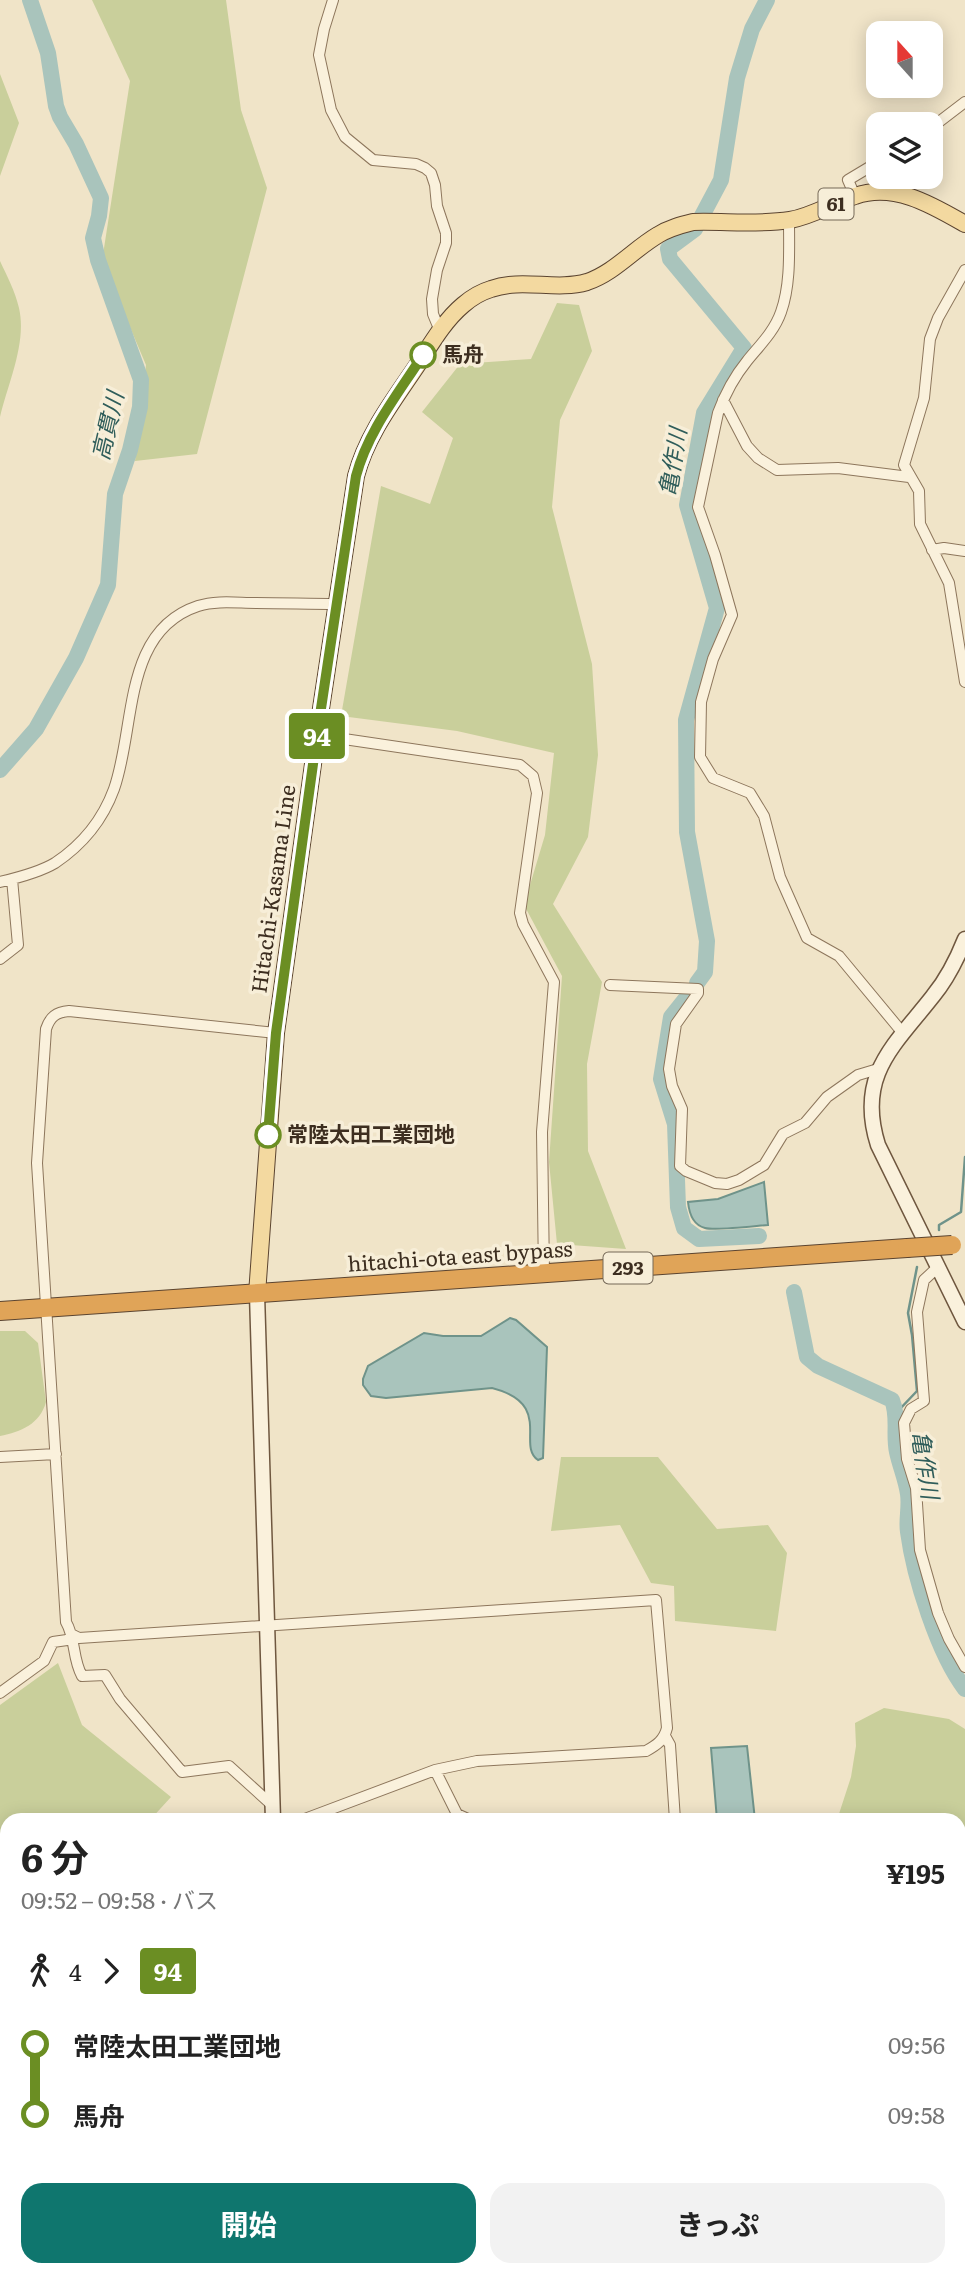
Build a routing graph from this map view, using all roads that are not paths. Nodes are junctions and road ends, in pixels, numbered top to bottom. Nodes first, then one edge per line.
1 (333, 0) edge
2 (965, 103) edge
3 (943, 119) edge
4 (866, 169) edge
5 (855, 196) junction
6 (789, 220) junction
7 (965, 224) edge
8 (965, 270) edge
9 (440, 331) junction
10 (723, 400) junction
11 (909, 477) junction
12 (932, 550) junction
13 (965, 551) edge
14 (336, 604) junction
15 (965, 682) edge
16 (317, 735) junction
17 (12, 879) junction
18 (0, 882) edge
19 (965, 939) edge
20 (0, 959) edge
21 (610, 985) dead end
22 (902, 1032) junction
23 (276, 1033) junction
24 (878, 1069) junction
25 (958, 1245) edge
26 (939, 1266) junction
27 (544, 1274) junction
28 (257, 1294) junction
29 (47, 1308) junction
30 (0, 1311) edge
31 (965, 1322) edge
32 (56, 1454) junction
33 (0, 1457) edge
34 (267, 1625) junction
35 (73, 1635) junction
36 (965, 1667) edge
37 (0, 1693) edge
38 (665, 1736) junction
39 (435, 1770) junction
40 (272, 1813) edge
41 (321, 1813) edge
42 (456, 1813) edge
43 (675, 1813) edge

1 - 9 street
2 - 3 street
4 - 5 street
5 - 6 main road, Hitachi-Kasama Line / 61
5 - 7 main road, Hitachi-Kasama Line / 61
6 - 9 main road, Hitachi-Kasama Line / 61
6 - 10 street
8 - 11 street
9 - 14 main road, Hitachi-Kasama Line / 61
10 - 11 street
10 - 22 street
11 - 12 street
12 - 13 street
12 - 15 street
14 - 16 main road, Hitachi-Kasama Line / 61
14 - 17 street
16 - 23 main road, Hitachi-Kasama Line / 61
16 - 27 street
17 - 18 street
17 - 20 street
19 - 22 street
21 - 24 street
22 - 24 street
23 - 28 main road, Hitachi-Kasama Line / 61
23 - 29 street
24 - 26 street
25 - 27 highway, hitachi-ota east bypass / 293, bridge
26 - 31 street
26 - 36 street
27 - 28 highway, hitachi-ota east bypass / 293
28 - 29 highway, hitachi-ota east bypass / 293
28 - 34 street
29 - 30 highway, hitachi-ota east bypass / 293
29 - 32 street
32 - 33 street
32 - 35 street
34 - 35 street
34 - 38 street
34 - 40 street
35 - 37 street
35 - 40 street
38 - 39 street
38 - 43 street
39 - 41 street
39 - 42 street

